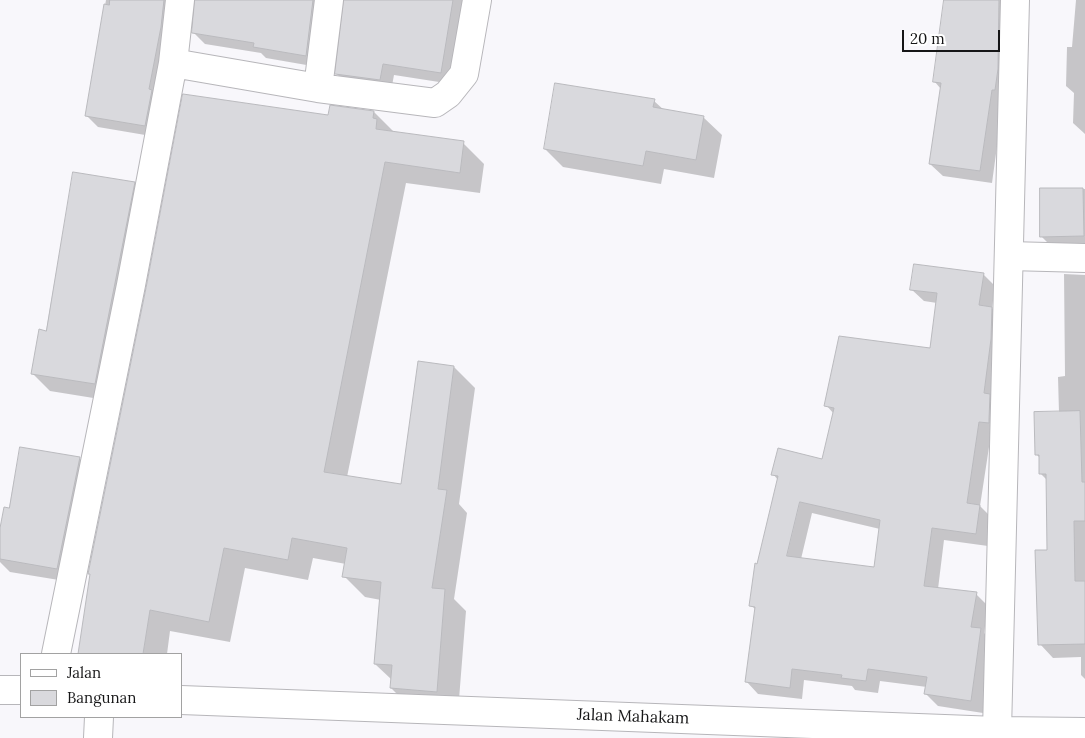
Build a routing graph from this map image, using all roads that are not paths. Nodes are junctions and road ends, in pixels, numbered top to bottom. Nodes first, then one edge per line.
1 (180, 0) edge
2 (329, 0) edge
3 (477, 0) edge
4 (1015, 0) edge
5 (173, 63) junction
6 (318, 88) junction
7 (1008, 256) junction
8 (1085, 258) edge
9 (56, 653) edge
10 (0, 690) edge
11 (20, 690) edge
12 (182, 700) edge
13 (100, 718) edge
14 (997, 730) junction
15 (1085, 732) edge
16 (98, 738) edge

1 - 5 street
2 - 6 street
3 - 6 street
4 - 7 street
5 - 6 street
5 - 9 street
7 - 8 street
7 - 14 street
10 - 11 street
12 - 14 street, Jalan Mahakam
13 - 16 street
14 - 15 street, Jalan Mahakam

